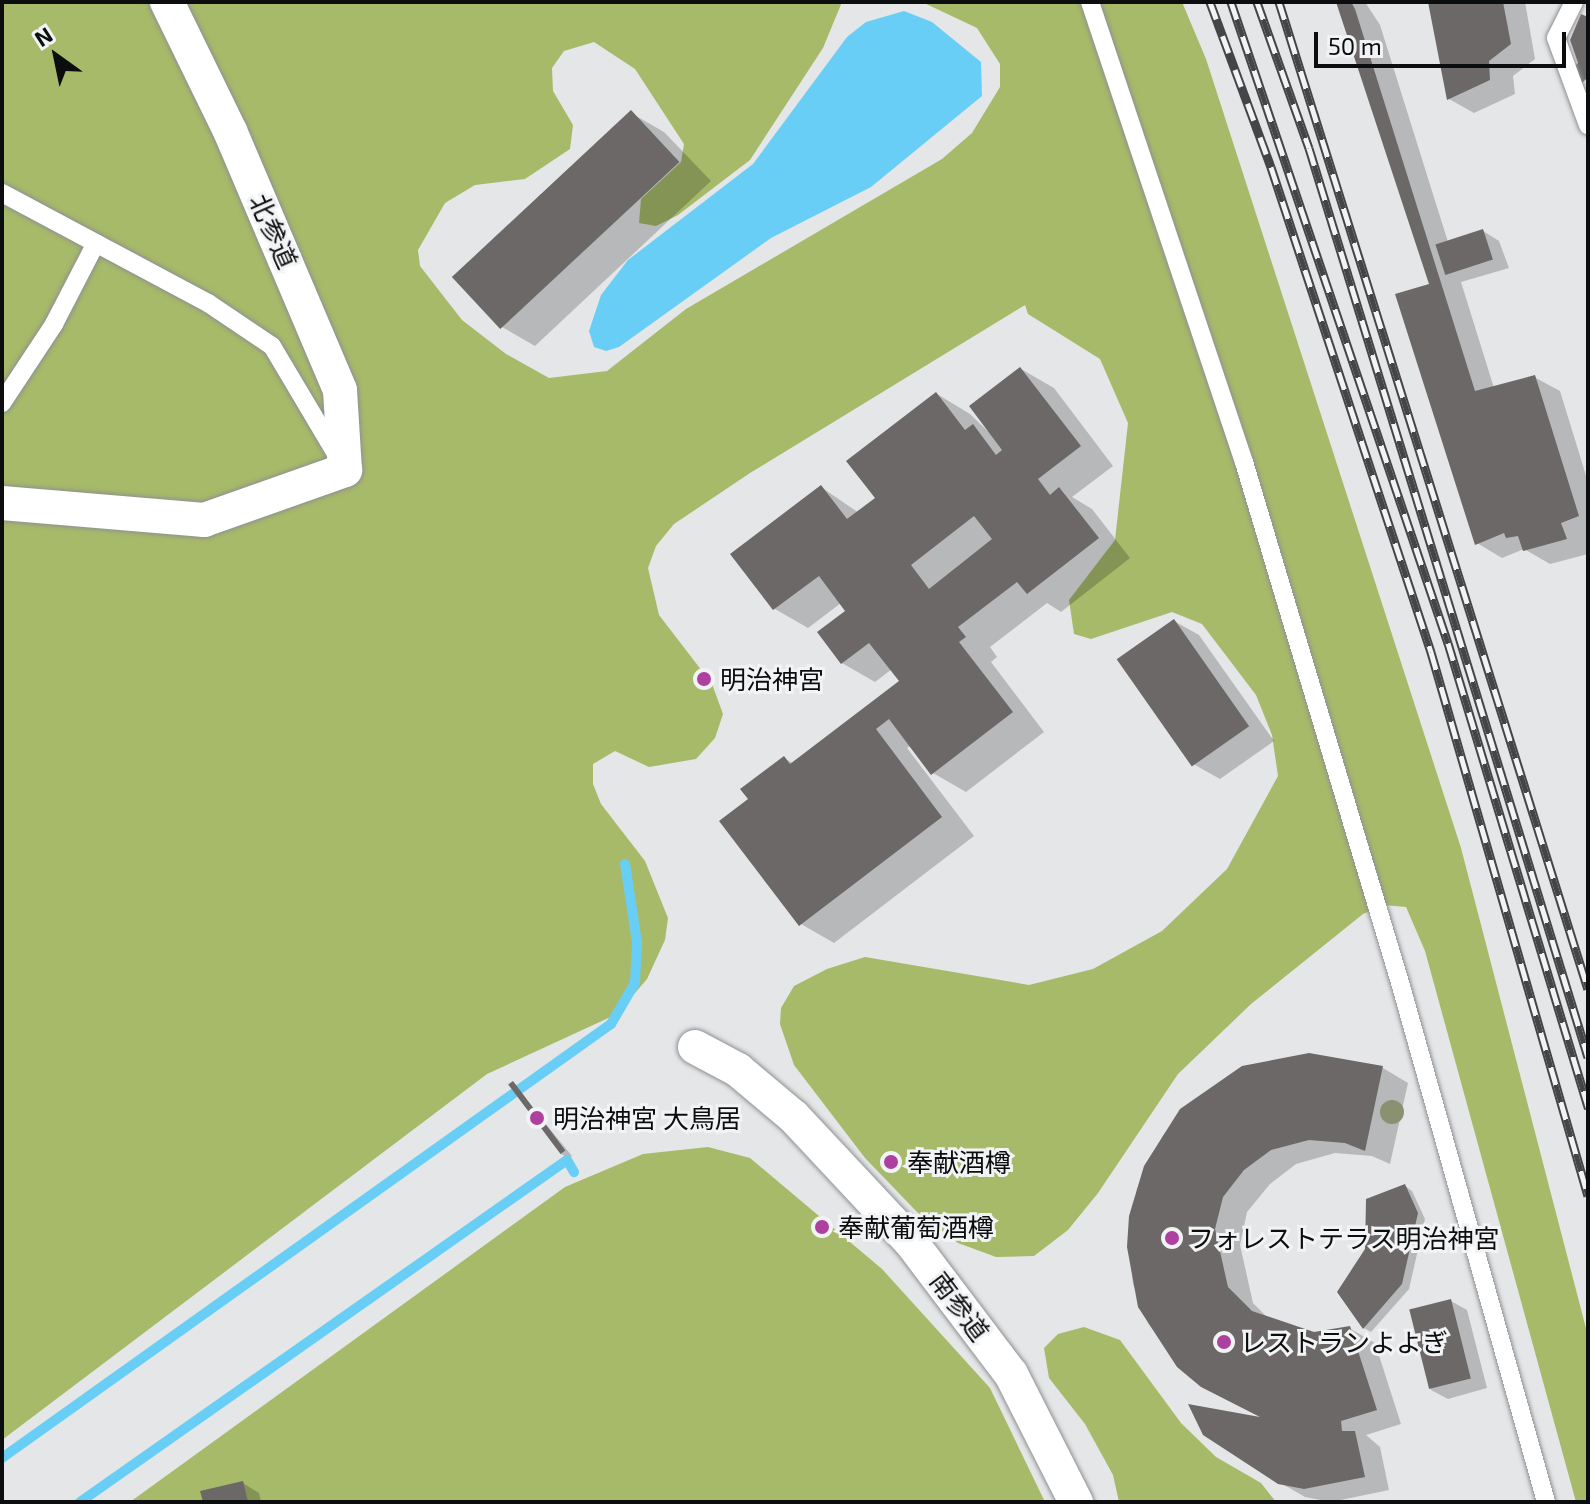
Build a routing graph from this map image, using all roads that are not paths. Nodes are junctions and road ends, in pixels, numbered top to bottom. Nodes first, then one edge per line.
1 (167, 2) edge
2 (1090, 2) edge
3 (1574, 2) edge
4 (1588, 125) edge
5 (2, 193) edge
6 (96, 243) junction
7 (2, 403) edge
8 (345, 470) junction
9 (2, 503) edge
10 (695, 1047) dead end
11 (1076, 1502) edge
12 (1546, 1502) edge

1 - 8 street, 北参道
2 - 12 lane
3 - 4 lane
5 - 6 lane
6 - 7 lane
6 - 8 lane
8 - 9 street
10 - 11 street, 南参道

